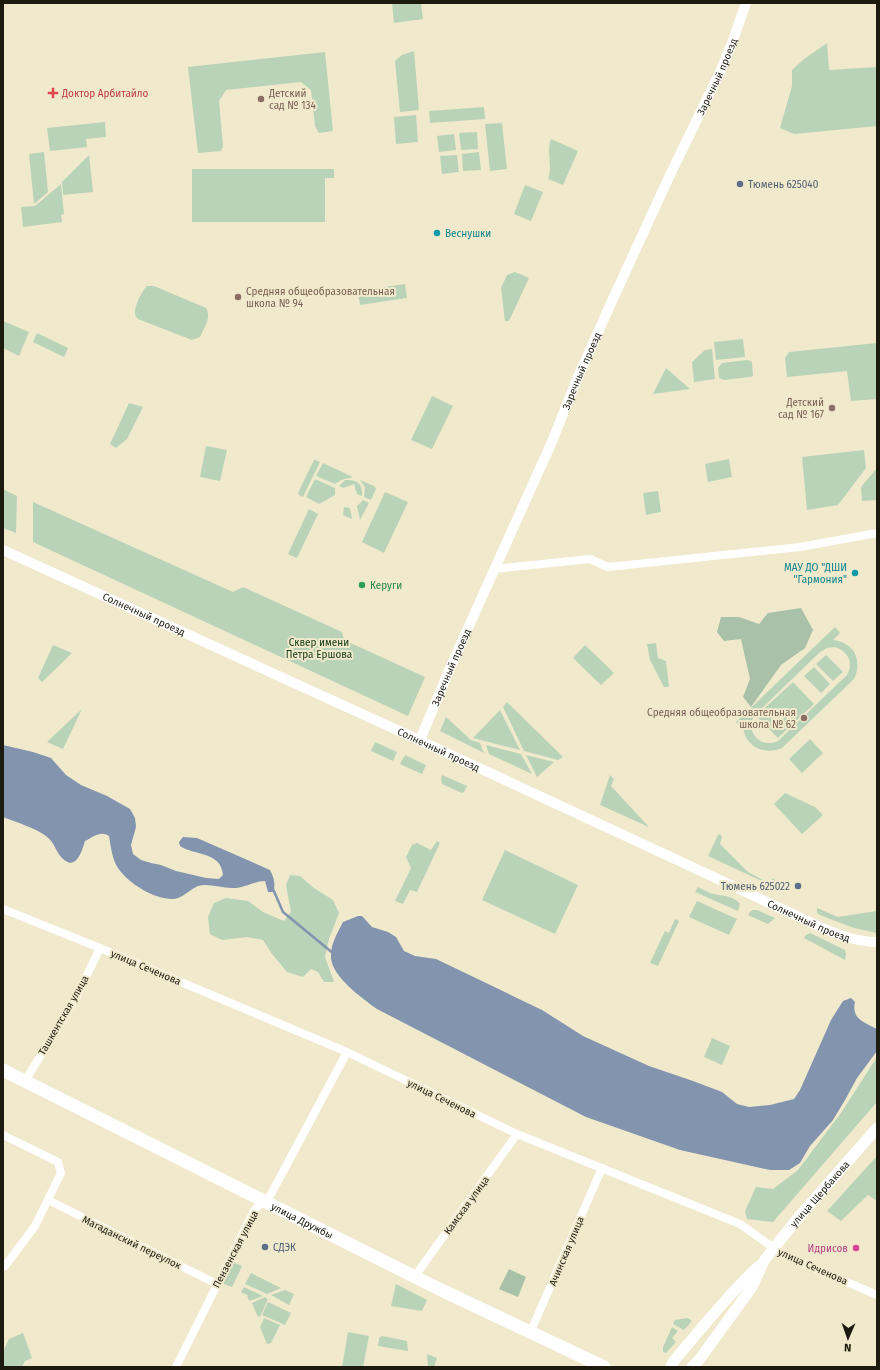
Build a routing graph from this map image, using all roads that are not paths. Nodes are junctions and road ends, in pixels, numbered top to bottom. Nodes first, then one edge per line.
1 (746, 3) edge
2 (877, 533) edge
3 (3, 550) edge
4 (494, 569) junction
5 (420, 740) junction
6 (3, 909) edge
7 (877, 942) edge
8 (100, 948) junction
9 (347, 1052) junction
10 (3, 1070) edge
11 (25, 1081) junction
12 (875, 1130) edge
13 (517, 1134) junction
14 (3, 1135) edge
15 (602, 1168) junction
16 (48, 1200) junction
17 (262, 1201) junction
18 (774, 1248) junction
19 (764, 1262) junction
20 (4, 1266) dead end
21 (415, 1276) junction
22 (217, 1284) junction
23 (877, 1295) edge
24 (530, 1333) junction
25 (176, 1367) edge
26 (604, 1367) edge
27 (671, 1367) edge
28 (692, 1367) edge

1 - 4 street, Заречный проезд
2 - 4 street
3 - 5 street, Солнечный проезд
4 - 5 street, Заречный проезд
5 - 7 street, Солнечный проезд
6 - 8 street, улица Сеченова
8 - 9 street, улица Сеченова
8 - 11 street, Ташкентская улица
9 - 13 street, улица Сеченова
9 - 17 street, Пензенская улица
10 - 11 main road, улица Дружбы
11 - 17 main road, улица Дружбы
12 - 18 main road, улица Щербакова
13 - 15 street, улица Сеченова
13 - 21 street, Камская улица
14 - 16 street
15 - 18 street, улица Сеченова
15 - 24 street, Ачинская улица
16 - 20 street
16 - 22 street, Магаданский переулок
17 - 21 main road, улица Дружбы
17 - 22 street, Пензенская улица
18 - 19 main road, улица Щербакова
18 - 23 street, улица Сеченова
19 - 27 main road, улица Щербакова
19 - 28 main road, улица Щербакова
21 - 24 main road, улица Дружбы
22 - 25 street, Пензенская улица
24 - 26 main road, улица Дружбы

